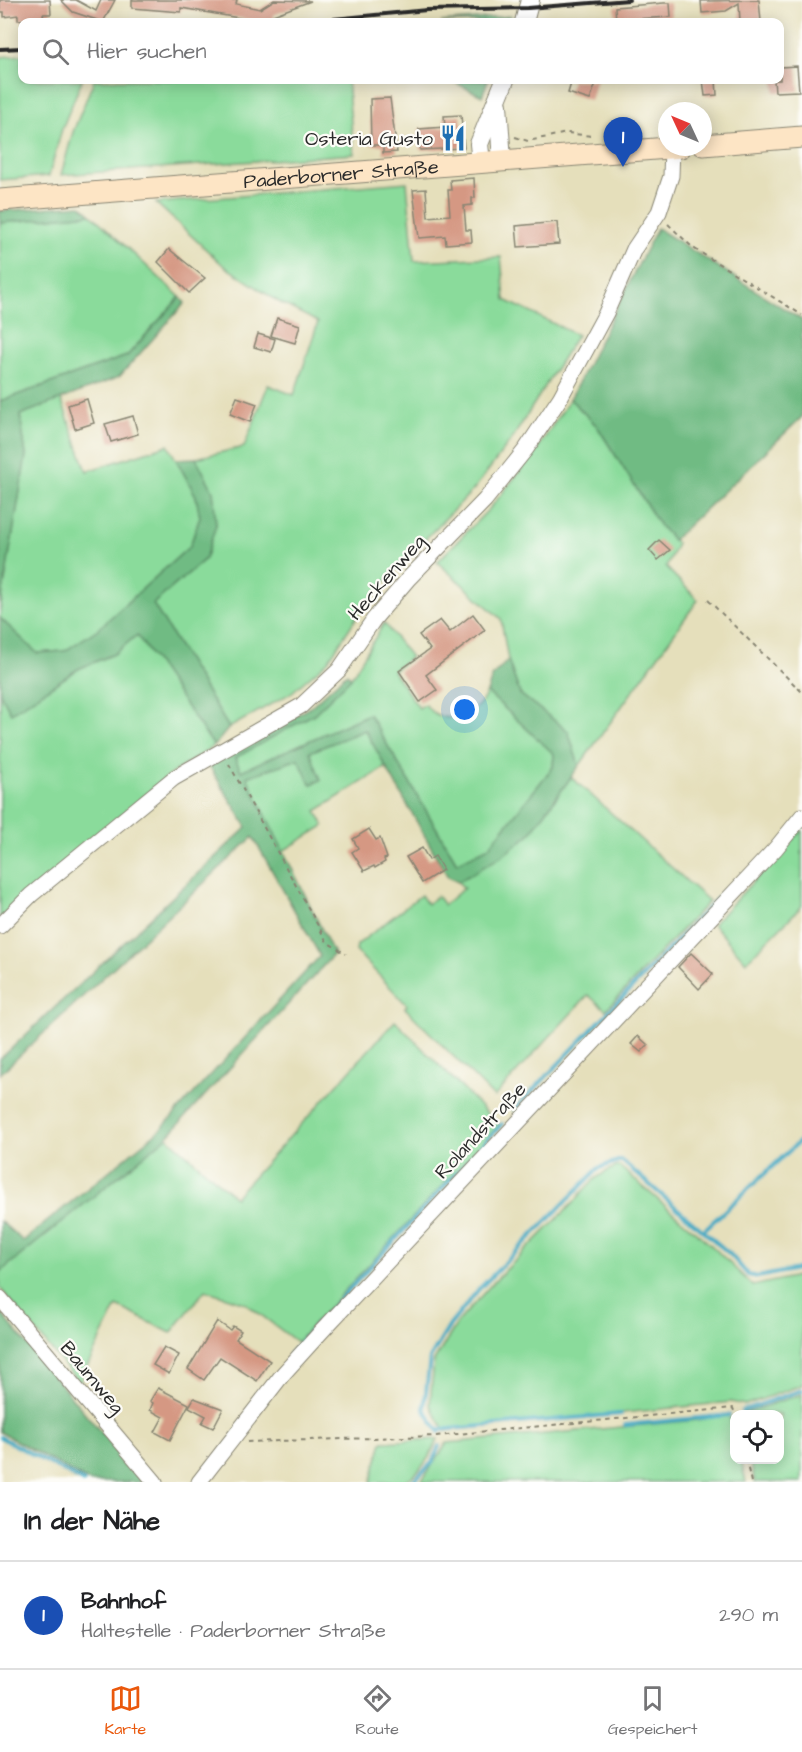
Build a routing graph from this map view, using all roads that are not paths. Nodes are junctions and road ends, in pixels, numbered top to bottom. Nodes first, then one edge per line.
1 (530, 0) edge
2 (525, 18) edge
3 (504, 84) edge
4 (498, 103) junction
5 (802, 137) edge
6 (712, 145) edge
7 (658, 148) edge
8 (671, 156) edge
9 (502, 160) junction
10 (481, 163) junction
11 (0, 200) edge
12 (802, 816) edge
13 (0, 926) edge
14 (0, 1298) edge
15 (155, 1482) edge
16 (199, 1482) edge

1 - 2 street
3 - 4 street
4 - 9 street
4 - 10 street
5 - 6 main road
7 - 9 main road, Paderborner Straße
8 - 13 street, Heckenweg
9 - 10 main road, Paderborner Straße
10 - 11 main road, Paderborner Straße
12 - 16 street, Rolandstraße
14 - 15 street, Baumweg

